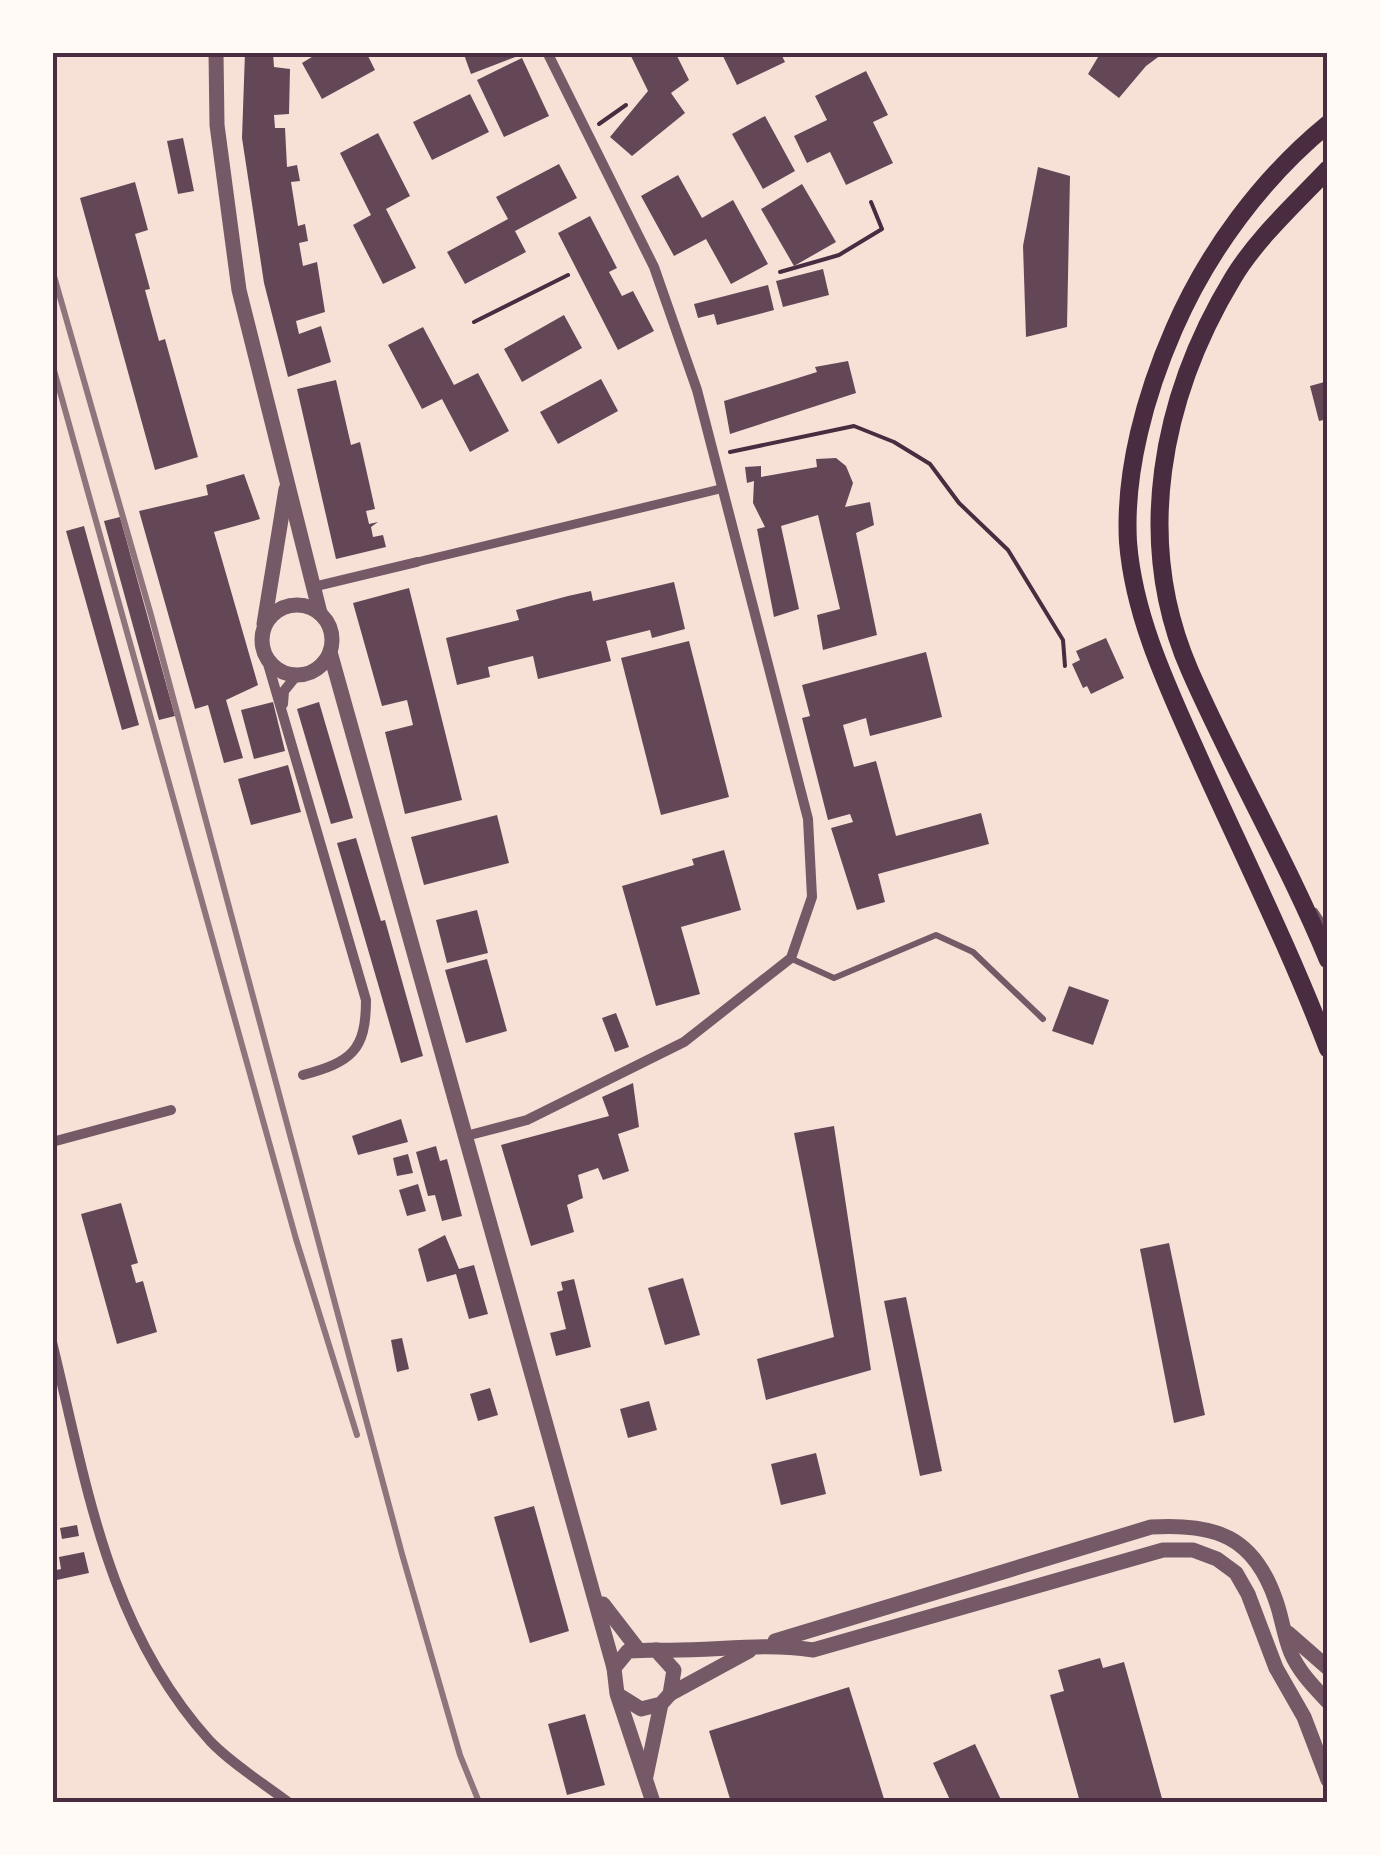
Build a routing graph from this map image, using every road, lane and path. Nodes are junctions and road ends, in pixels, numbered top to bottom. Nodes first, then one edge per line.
1 (216, 52) edge
2 (547, 52) edge
3 (626, 106) dead end
4 (1320, 130) edge
5 (587, 133) junction
6 (1328, 169) edge
7 (871, 202) dead end
8 (780, 272) dead end
9 (568, 275) dead end
10 (474, 322) dead end
11 (712, 456) junction
12 (287, 480) junction
13 (720, 490) junction
14 (417, 562) joint
15 (317, 586) junction
16 (320, 613) junction
17 (262, 632) junction
18 (330, 652) junction
19 (266, 657) junction
20 (1065, 666) dead end
21 (314, 670) junction
22 (296, 675) junction
23 (342, 699) junction
24 (282, 715) junction
25 (1291, 870) junction
26 (1328, 931) edge
27 (791, 958) junction
28 (1328, 960) edge
29 (1043, 1019) dead end
30 (1328, 1049) edge
31 (303, 1075) dead end
32 (171, 1110) dead end
33 (466, 1136) junction
34 (52, 1142) edge
35 (52, 1342) edge
36 (595, 1591) junction
37 (1285, 1630) junction
38 (766, 1643) junction
39 (637, 1648) junction
40 (656, 1650) junction
41 (614, 1668) junction
42 (1328, 1668) edge
43 (616, 1694) junction
44 (665, 1699) junction
45 (1328, 1702) edge
46 (646, 1776) junction
47 (1328, 1780) edge
48 (288, 1802) edge
49 (653, 1802) edge

1 - 12 street
2 - 5 street
3 - 5 path
4 - 30 main road
5 - 11 street
6 - 25 main road
7 - 8 path
9 - 10 path
11 - 13 street
11 - 20 path
12 - 15 street
12 - 17 street
13 - 14 street
13 - 27 street
14 - 15 street
15 - 16 street
16 - 17 street
16 - 18 street
17 - 19 street
18 - 21 street
18 - 23 street
19 - 22 street
19 - 24 street
21 - 22 street
21 - 23 street
22 - 24 street
23 - 33 street
24 - 31 street
25 - 26 lane
25 - 28 main road
27 - 29 lane
27 - 33 street
32 - 34 street
33 - 36 street
35 - 48 street
36 - 39 street
36 - 41 street
37 - 38 street
37 - 42 street
37 - 45 street
38 - 40 street
38 - 44 street
38 - 47 street
39 - 40 street
39 - 41 street
40 - 44 street
41 - 43 street
43 - 44 street
43 - 46 street
44 - 46 street
46 - 49 street

